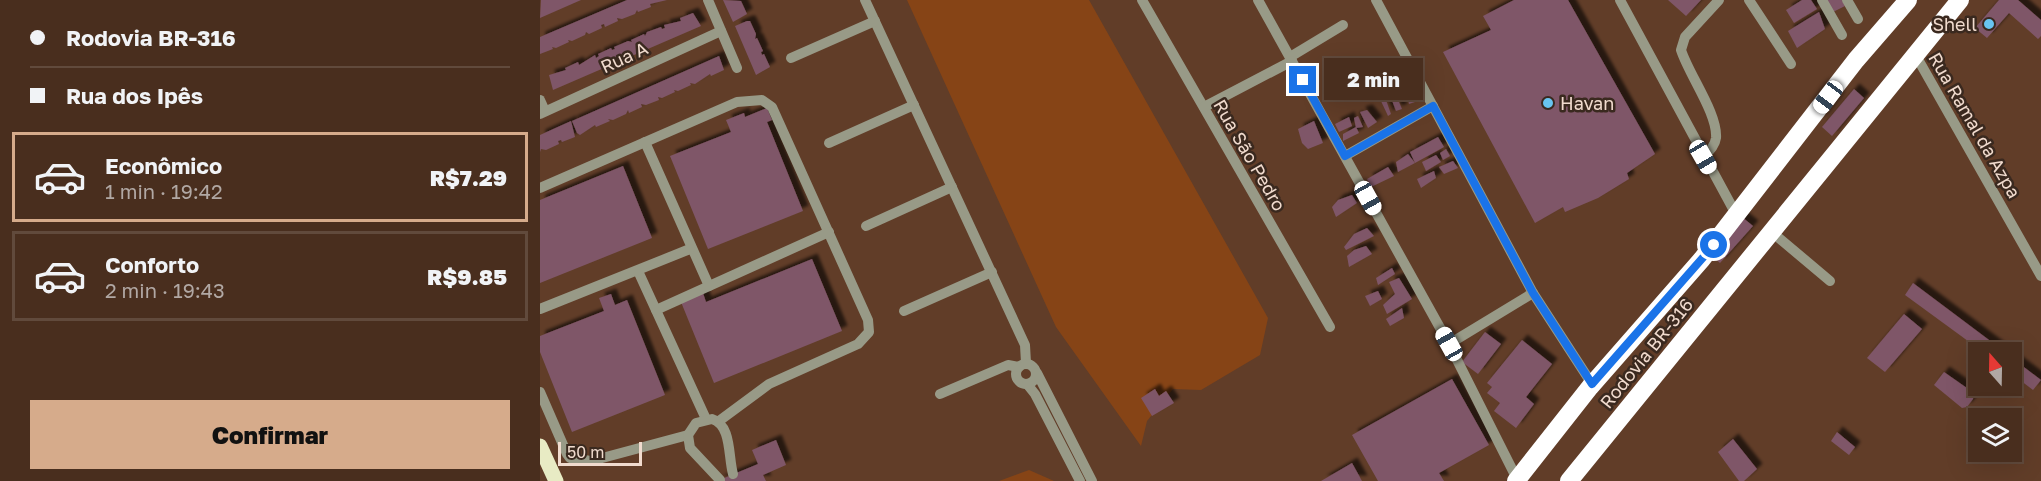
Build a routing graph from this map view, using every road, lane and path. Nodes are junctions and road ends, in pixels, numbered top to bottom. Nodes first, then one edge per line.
1 (708, 0) edge
2 (865, 0) edge
3 (1142, 0) edge
4 (1258, 0) edge
5 (1376, 0) edge
6 (1620, 0) edge
7 (1719, 0) edge
8 (1749, 0) edge
9 (1822, 0) edge
10 (1847, 0) edge
11 (1908, 0) edge
12 (1960, 0) edge
13 (1858, 20) dead end
14 (875, 21) junction
15 (1343, 25) dead end
16 (721, 31) junction
17 (1842, 35) dead end
18 (1916, 54) junction
19 (791, 58) dead end
20 (1291, 59) junction
21 (1791, 64) dead end
22 (737, 68) dead end
23 (540, 100) edge
24 (914, 105) junction
25 (1433, 106) junction
26 (1204, 108) junction
27 (542, 113) edge
28 (645, 142) junction
29 (829, 143) dead end
30 (1345, 156) junction
31 (1703, 157) junction
32 (952, 187) junction
33 (540, 188) edge
34 (1737, 216) junction
35 (866, 226) dead end
36 (829, 232) junction
37 (1773, 233) junction
38 (690, 249) junction
39 (638, 271) junction
40 (992, 272) junction
41 (2041, 276) edge
42 (1830, 281) dead end
43 (709, 286) junction
44 (1533, 293) junction
45 (540, 309) edge
46 (656, 310) junction
47 (904, 311) dead end
48 (1330, 327) dead end
49 (1449, 344) junction
50 (1022, 365) junction
51 (1037, 373) junction
52 (1027, 384) junction
53 (1592, 384) junction
54 (540, 392) edge
55 (940, 394) dead end
56 (706, 419) junction
57 (719, 421) junction
58 (688, 435) junction
59 (540, 446) edge
60 (733, 474) dead end
61 (720, 480) edge
62 (1517, 480) edge
63 (556, 481) edge
64 (1080, 481) edge
65 (1092, 481) edge
66 (1569, 481) edge

1 - 16 street
2 - 14 street
3 - 26 street, Rua São Pedro
4 - 20 street
5 - 25 street
6 - 31 street
7 - 31 street
8 - 21 street
9 - 17 street
10 - 13 street
11 - 34 highway, Rodovia BR-316
12 - 18 highway, Rodovia BR-316
14 - 19 street
14 - 24 street
15 - 20 street
16 - 22 street
16 - 27 street, Rua A
18 - 37 highway, Rodovia BR-316
18 - 41 street, Rua Ramal da Azpa
20 - 26 street
20 - 30 street
23 - 27 street
24 - 29 street
24 - 32 street
25 - 30 street
25 - 44 street
26 - 48 street, Rua São Pedro
28 - 33 street
28 - 36 street
28 - 38 street
30 - 49 street
31 - 34 street
32 - 35 street
32 - 40 street
34 - 53 highway, Rodovia BR-316
36 - 43 street
36 - 57 street
37 - 42 street
37 - 66 highway, Rodovia BR-316
38 - 39 street
38 - 43 street
39 - 45 street
39 - 46 street
40 - 47 street
40 - 50 street
43 - 46 street
44 - 49 street
44 - 53 street
46 - 56 street
49 - 62 street
50 - 51 street
50 - 52 street
50 - 55 street
51 - 52 street
51 - 65 street
52 - 64 street
53 - 62 highway, Rodovia BR-316
54 - 58 street
56 - 57 street
56 - 58 street
57 - 60 street
58 - 61 street
59 - 63 main road

